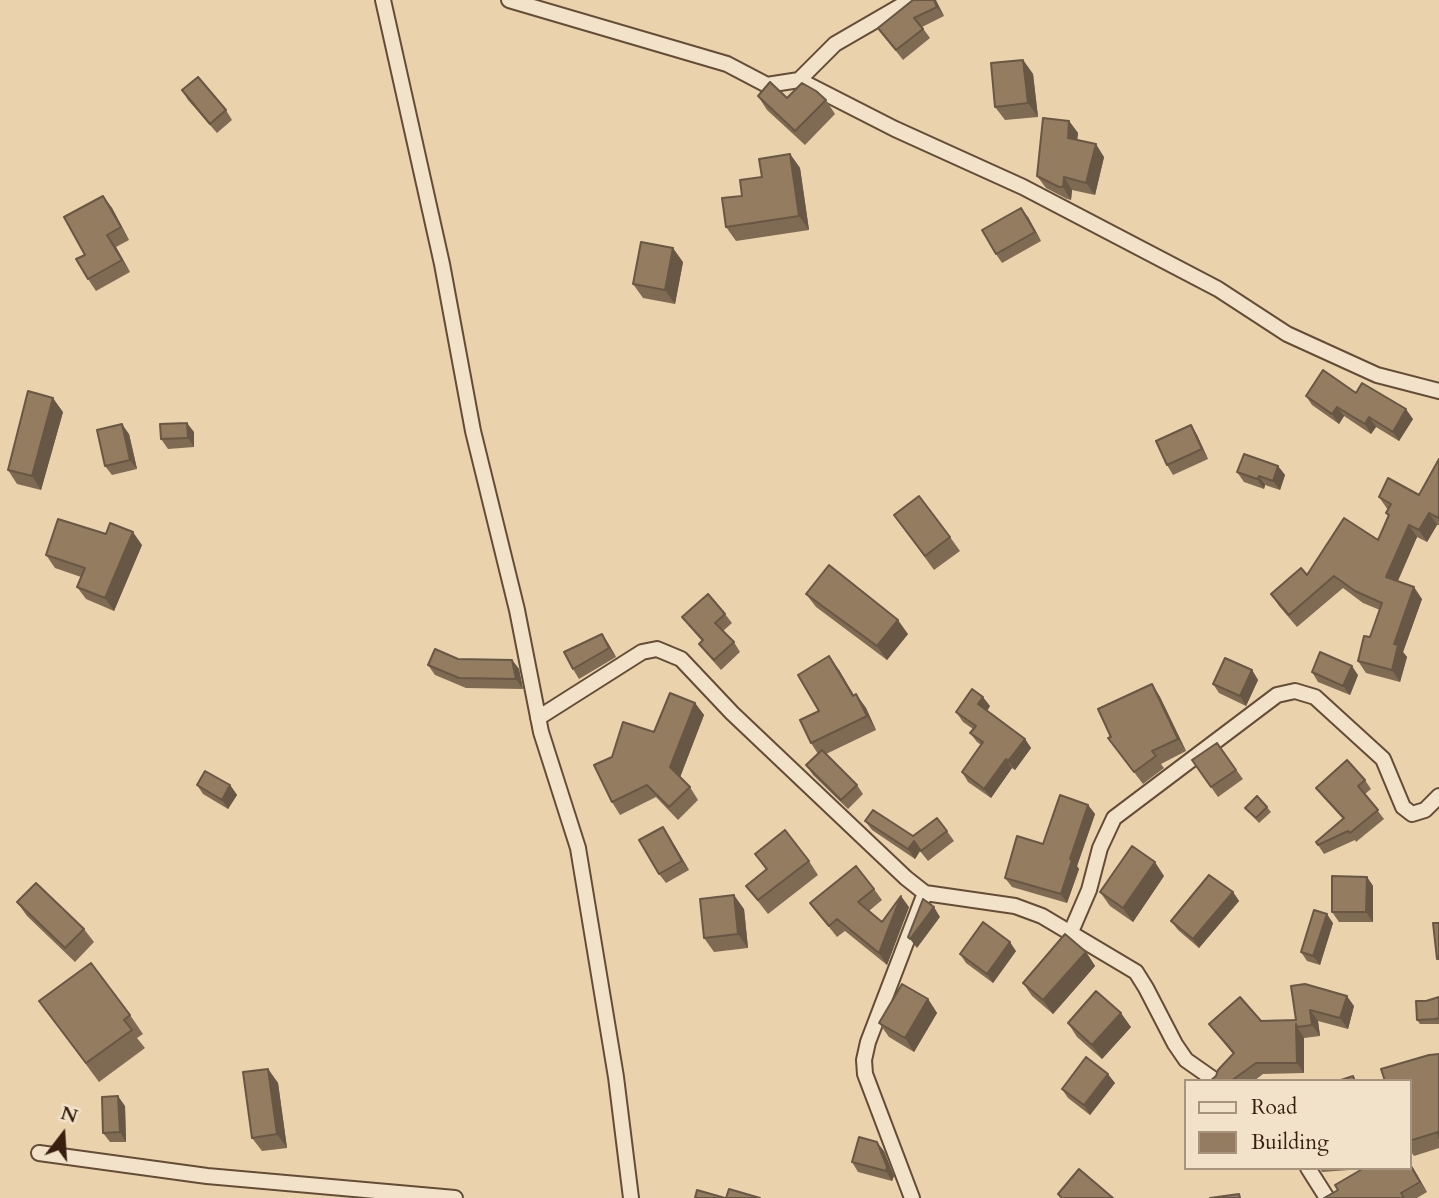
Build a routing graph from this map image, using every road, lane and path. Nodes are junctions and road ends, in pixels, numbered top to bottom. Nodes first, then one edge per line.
1 (383, 0) edge
2 (509, 0) edge
3 (911, 0) edge
4 (799, 80) junction
5 (1439, 391) edge
6 (538, 718) junction
7 (1439, 796) edge
8 (925, 893) junction
9 (1070, 934) junction
10 (1213, 1079) edge
11 (40, 1153) dead end
12 (1309, 1170) edge
13 (455, 1198) edge
14 (631, 1198) edge
15 (912, 1198) edge
16 (1327, 1198) edge

1 - 6 street
2 - 4 street
3 - 4 street
4 - 5 street
6 - 8 street
6 - 14 street
7 - 9 street
8 - 9 street
8 - 15 street
9 - 10 street
11 - 13 street
12 - 16 street

